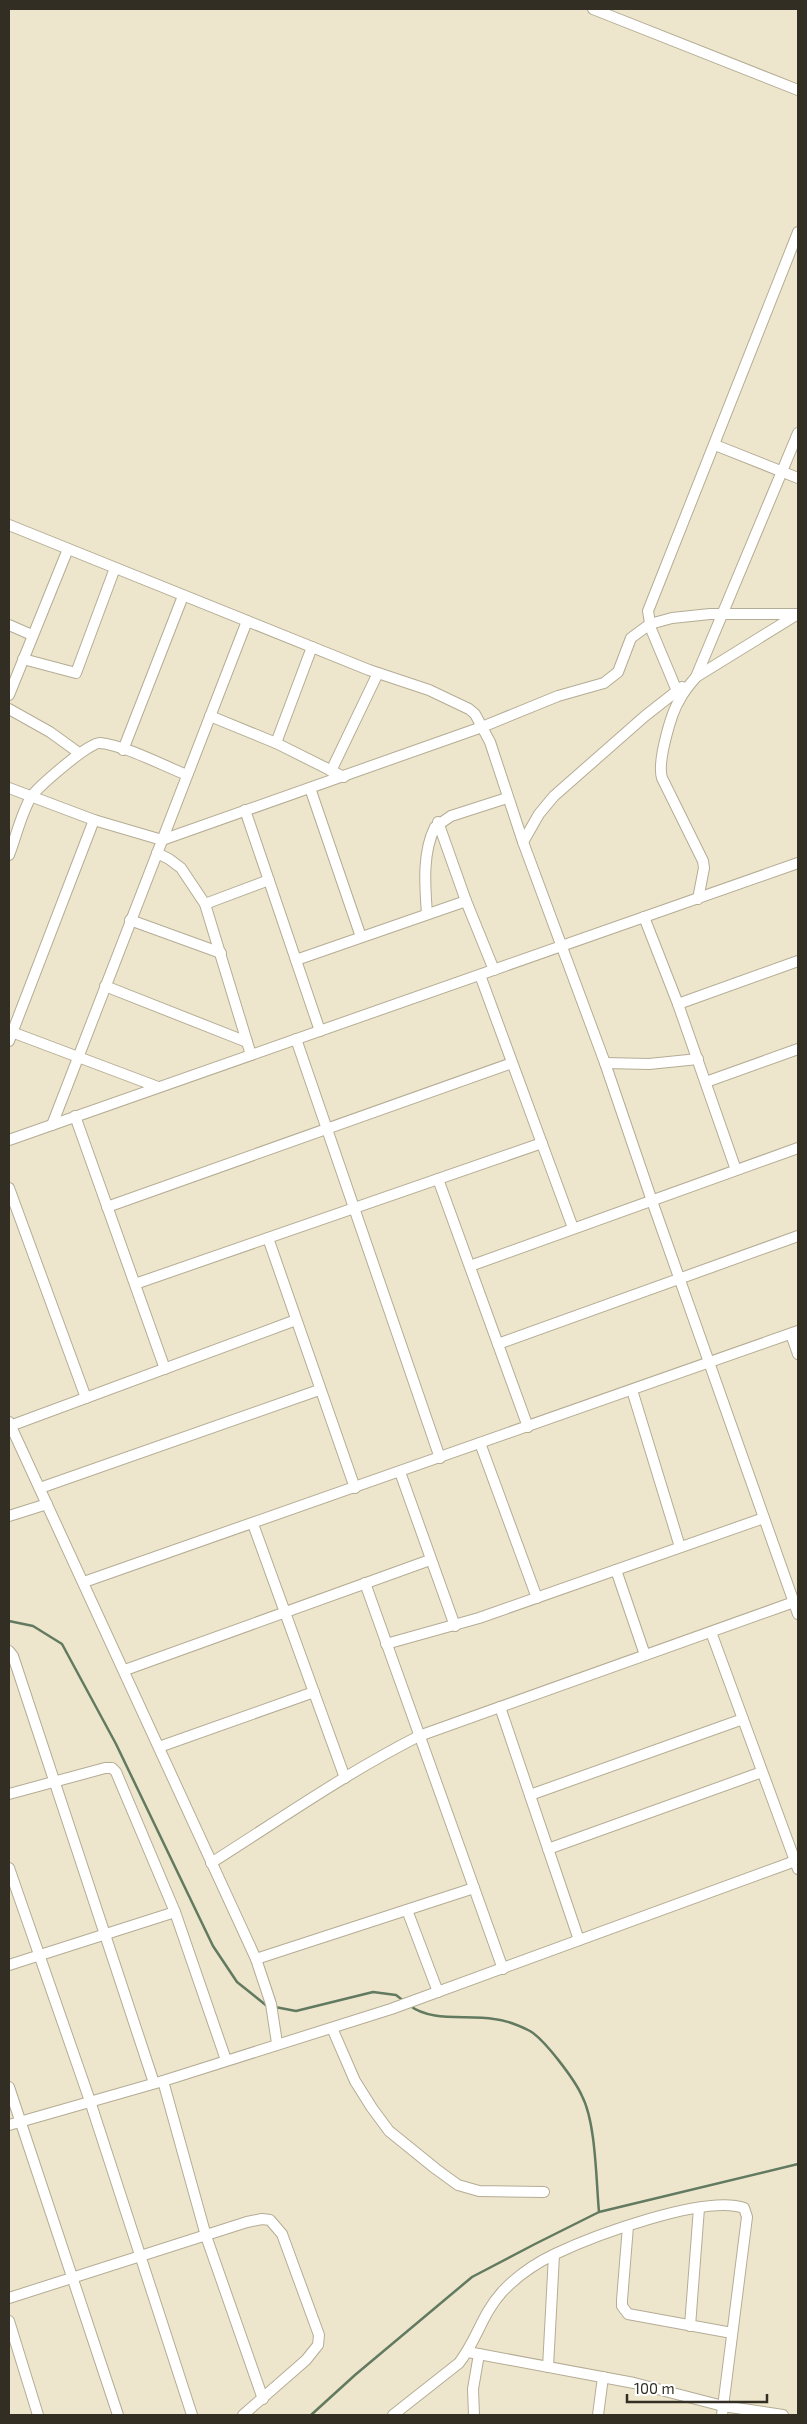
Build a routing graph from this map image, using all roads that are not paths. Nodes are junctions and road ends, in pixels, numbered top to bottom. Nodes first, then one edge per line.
1 (593, 9) edge
2 (798, 90) edge
3 (798, 232) edge
4 (796, 244) edge
5 (798, 433) edge
6 (715, 445) junction
7 (783, 472) junction
8 (798, 478) edge
9 (9, 525) edge
10 (68, 549) junction
11 (115, 568) junction
12 (183, 596) junction
13 (723, 613) junction
14 (798, 614) edge
15 (247, 621) junction
16 (650, 624) junction
17 (9, 625) edge
18 (32, 635) junction
19 (312, 647) junction
20 (23, 659) junction
21 (378, 672) junction
22 (696, 677) junction
23 (677, 691) junction
24 (9, 695) edge
25 (9, 710) edge
26 (210, 716) junction
27 (482, 727) junction
28 (276, 743) junction
29 (123, 750) junction
30 (79, 753) junction
31 (331, 771) junction
32 (187, 775) junction
33 (344, 777) junction
34 (9, 788) edge
35 (310, 788) junction
36 (32, 797) junction
37 (507, 798) junction
38 (245, 810) junction
39 (94, 820) junction
40 (438, 822) junction
41 (162, 840) junction
42 (523, 842) junction
43 (157, 853) junction
44 (9, 855) edge
45 (798, 863) edge
46 (269, 880) junction
47 (698, 899) junction
48 (466, 901) junction
49 (205, 904) junction
50 (427, 914) junction
51 (644, 917) junction
52 (130, 920) junction
53 (361, 937) junction
54 (562, 946) junction
55 (221, 953) junction
56 (296, 960) junction
57 (798, 962) edge
58 (494, 970) junction
59 (480, 975) junction
60 (105, 986) junction
61 (678, 1004) junction
62 (320, 1031) junction
63 (10, 1035) edge
64 (296, 1039) junction
65 (247, 1042) junction
66 (798, 1049) edge
67 (251, 1055) junction
68 (78, 1057) junction
69 (698, 1059) junction
70 (512, 1063) junction
71 (605, 1063) junction
72 (706, 1082) junction
73 (158, 1088) junction
74 (75, 1116) junction
75 (52, 1125) junction
76 (327, 1129) junction
77 (9, 1140) edge
78 (542, 1143) junction
79 (798, 1148) edge
80 (736, 1170) junction
81 (438, 1179) junction
82 (9, 1188) edge
83 (652, 1201) junction
84 (107, 1206) junction
85 (354, 1208) junction
86 (572, 1228) junction
87 (798, 1236) edge
88 (268, 1238) junction
89 (470, 1266) junction
90 (679, 1277) junction
91 (135, 1284) junction
92 (296, 1320) junction
93 (794, 1333) edge
94 (498, 1344) junction
95 (798, 1354) edge
96 (710, 1363) junction
97 (165, 1369) junction
98 (319, 1390) junction
99 (632, 1390) junction
100 (86, 1398) junction
101 (10, 1424) edge
102 (528, 1426) junction
103 (13, 1443) edge
104 (480, 1444) junction
105 (440, 1458) junction
106 (400, 1472) junction
107 (40, 1488) junction
108 (355, 1488) junction
109 (47, 1504) junction
110 (9, 1516) edge
111 (764, 1518) junction
112 (253, 1524) junction
113 (680, 1547) junction
114 (430, 1560) junction
115 (616, 1570) junction
116 (84, 1582) junction
117 (365, 1583) junction
118 (537, 1598) junction
119 (794, 1602) junction
120 (286, 1611) junction
121 (798, 1614) edge
122 (455, 1626) junction
123 (711, 1632) junction
124 (386, 1644) junction
125 (9, 1650) edge
126 (645, 1655) junction
127 (125, 1670) junction
128 (314, 1692) junction
129 (500, 1707) junction
130 (743, 1719) junction
131 (418, 1736) junction
132 (159, 1747) junction
133 (762, 1772) junction
134 (345, 1778) junction
135 (53, 1781) junction
136 (9, 1794) edge
137 (530, 1795) junction
138 (548, 1849) junction
139 (211, 1863) junction
140 (797, 1863) edge
141 (9, 1868) edge
142 (474, 1888) junction
143 (407, 1910) junction
144 (175, 1912) junction
145 (105, 1933) junction
146 (579, 1940) junction
147 (38, 1955) junction
148 (256, 1959) junction
149 (9, 1965) edge
150 (503, 1969) junction
151 (435, 1994) junction
152 (332, 2028) junction
153 (277, 2043) junction
154 (226, 2060) junction
155 (158, 2082) junction
156 (9, 2086) edge
157 (90, 2101) junction
158 (20, 2122) junction
159 (9, 2125) edge
160 (544, 2192) dead end
161 (699, 2208) junction
162 (628, 2226) junction
163 (206, 2236) junction
164 (554, 2254) junction
165 (140, 2256) junction
166 (71, 2278) junction
167 (9, 2298) edge
168 (9, 2321) edge
169 (690, 2326) junction
170 (732, 2334) junction
171 (468, 2352) junction
172 (479, 2354) junction
173 (548, 2367) junction
174 (603, 2377) junction
175 (263, 2399) junction
176 (723, 2410) edge
177 (38, 2415) edge
178 (118, 2415) edge
179 (192, 2415) edge
180 (243, 2415) edge
181 (393, 2415) edge
182 (474, 2415) edge
183 (598, 2415) edge
184 (784, 2415) edge

1 - 2 street
3 - 4 street
4 - 6 street
5 - 7 street
6 - 7 street
6 - 16 street
7 - 8 street
7 - 13 street
9 - 10 street
10 - 11 street
10 - 18 street
11 - 12 street
11 - 20 street
12 - 15 street
12 - 29 street
13 - 14 street
13 - 16 street
13 - 22 street
14 - 22 street
15 - 19 street
15 - 26 street
16 - 23 street
16 - 27 street
17 - 18 street
18 - 20 street
19 - 21 street
19 - 28 street
20 - 24 street
21 - 27 street
21 - 31 street
22 - 23 street
22 - 47 street
23 - 42 street
25 - 30 street
26 - 28 street
26 - 32 street
27 - 33 street
27 - 37 street
28 - 31 street
29 - 30 street
29 - 32 street
30 - 36 street
31 - 33 street
32 - 41 street
33 - 35 street
34 - 36 street
35 - 38 street
35 - 53 street
36 - 39 street
36 - 44 street
37 - 40 street
37 - 42 street
38 - 41 street
38 - 46 street
39 - 41 street
39 - 63 street
40 - 48 street
40 - 50 street
41 - 43 street
42 - 54 street
43 - 49 street
43 - 52 street
45 - 47 street
46 - 49 street
46 - 56 street
47 - 51 street
48 - 50 street
48 - 58 street
49 - 55 street
50 - 53 street
51 - 54 street
51 - 61 street
52 - 55 street
52 - 60 street
53 - 56 street
54 - 58 street
54 - 71 street
55 - 65 street
56 - 62 street
57 - 61 street
58 - 59 street
59 - 62 street
59 - 70 street
60 - 65 street
60 - 68 street
61 - 69 street
62 - 64 street
63 - 68 street
64 - 67 street
64 - 76 street
65 - 67 street
66 - 72 street
67 - 73 street
68 - 73 street
68 - 75 street
69 - 71 street
69 - 72 street
70 - 76 street
70 - 78 street
71 - 83 street
72 - 80 street
73 - 74 street
74 - 75 street
74 - 84 street
75 - 77 street
76 - 84 street
76 - 85 street
78 - 81 street
78 - 86 street
79 - 80 street
80 - 83 street
81 - 85 street
81 - 89 street
82 - 100 street
83 - 86 street
83 - 90 street
84 - 91 street
85 - 88 street
85 - 105 street
86 - 89 street
87 - 90 street
88 - 91 street
88 - 92 street
89 - 94 street
90 - 94 street
90 - 96 street
91 - 97 street
92 - 97 street
92 - 98 street
93 - 95 street
93 - 96 street
94 - 102 street
96 - 99 street
96 - 111 street
97 - 100 street
98 - 107 street
98 - 108 street
99 - 102 street
99 - 113 street
100 - 101 street
101 - 103 street
102 - 104 street
103 - 107 street
104 - 105 street
104 - 118 street
105 - 106 street
106 - 108 street
106 - 114 street
107 - 109 street
108 - 112 street
109 - 110 street
109 - 116 street
111 - 113 street
111 - 119 street
112 - 116 street
112 - 120 street
113 - 115 street
114 - 117 street
114 - 122 street
115 - 118 street
115 - 126 street
116 - 127 street
117 - 120 street
117 - 124 street
118 - 122 street
119 - 121 street
119 - 123 street
120 - 127 street
120 - 128 street
122 - 124 street
123 - 126 street
123 - 130 street
124 - 131 street
125 - 135 street
126 - 129 street
127 - 132 street
128 - 132 street
128 - 134 street
129 - 131 street
129 - 137 street
130 - 133 street
130 - 137 street
131 - 134 street
131 - 142 street
132 - 139 street
133 - 138 street
133 - 140 street
134 - 139 street
135 - 136 street
135 - 144 street
135 - 145 street
137 - 138 street
138 - 146 street
139 - 148 street
140 - 146 street
141 - 147 street
142 - 143 street
142 - 150 street
143 - 148 street
143 - 151 street
144 - 145 street
144 - 154 street
145 - 147 street
145 - 155 street
146 - 150 street
147 - 149 street
147 - 157 street
148 - 153 street
150 - 151 street
151 - 152 street
152 - 153 street
152 - 160 street
153 - 154 street
154 - 155 street
155 - 157 street
155 - 163 street
156 - 158 street
157 - 158 street
157 - 165 street
158 - 159 street
158 - 166 street
161 - 162 street
161 - 169 street
161 - 170 street
162 - 164 street
162 - 169 street
163 - 165 street
163 - 175 street
163 - 175 street
164 - 171 street
164 - 173 street
165 - 166 street
165 - 179 street
166 - 167 street
166 - 178 street
168 - 177 street
169 - 170 street
170 - 176 street
171 - 172 street
171 - 181 street
172 - 173 street
172 - 182 street
173 - 174 street
174 - 176 street
174 - 183 street
175 - 180 street
176 - 184 street

